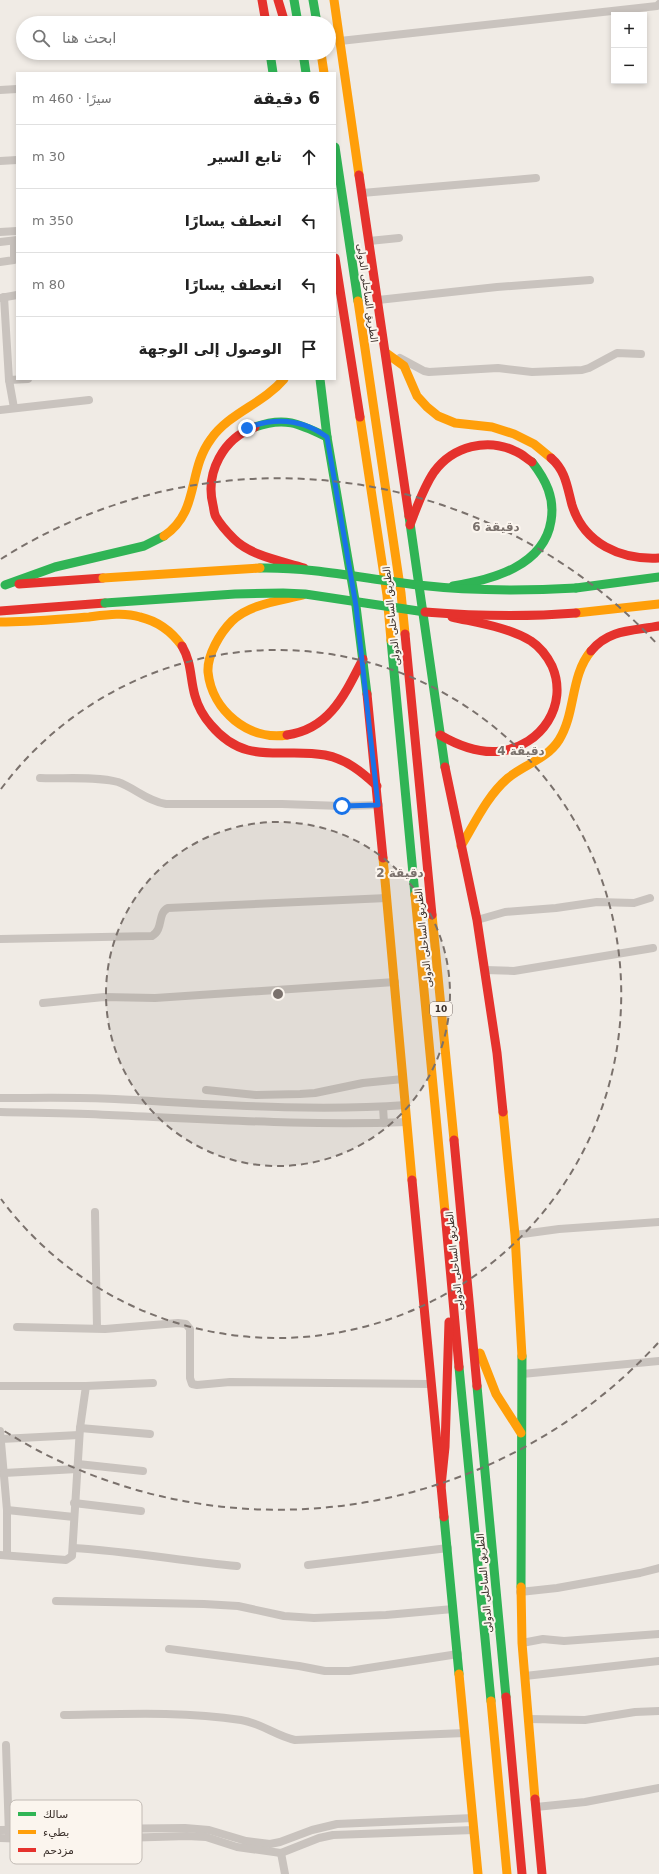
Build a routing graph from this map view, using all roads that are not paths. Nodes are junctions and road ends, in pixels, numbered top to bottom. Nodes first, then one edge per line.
1 (262, 0) edge
2 (278, 0) edge
3 (294, 0) edge
4 (313, 0) edge
5 (334, 0) edge
6 (659, 4) edge
7 (265, 16) edge
8 (283, 16) edge
9 (297, 16) edge
10 (316, 16) edge
11 (340, 41) junction
12 (271, 60) edge
13 (304, 60) edge
14 (322, 60) edge
15 (273, 72) edge
16 (306, 72) edge
17 (324, 72) edge
18 (16, 89) edge
19 (0, 90) edge
20 (336, 154) edge
21 (16, 160) edge
22 (0, 161) edge
23 (536, 178) dead end
24 (362, 193) junction
25 (16, 231) edge
26 (0, 232) edge
27 (399, 238) dead end
28 (16, 241) edge
29 (369, 241) junction
30 (0, 242) edge
31 (0, 262) edge
32 (336, 264) edge
33 (590, 280) dead end
34 (16, 296) edge
35 (2, 297) edge
36 (378, 300) junction
37 (4, 345) edge
38 (386, 353) junction
39 (641, 354) dead end
40 (9, 380) junction
41 (16, 380) edge
42 (283, 380) edge
43 (320, 380) edge
44 (89, 400) dead end
45 (14, 408) junction
46 (0, 410) edge
47 (327, 437) junction
48 (410, 525) junction
49 (659, 558) edge
50 (307, 569) junction
51 (659, 577) edge
52 (2, 585) edge
53 (442, 587) junction
54 (305, 594) junction
55 (659, 604) edge
56 (0, 611) edge
57 (439, 613) junction
58 (0, 622) edge
59 (659, 626) edge
60 (363, 659) junction
61 (440, 735) junction
62 (40, 778) dead end
63 (377, 786) junction
64 (378, 805) junction
65 (461, 846) junction
66 (387, 898) junction
67 (650, 898) dead end
68 (477, 920) junction
69 (0, 939) edge
70 (653, 948) dead end
71 (484, 970) junction
72 (395, 982) junction
73 (43, 1003) dead end
74 (403, 1079) junction
75 (206, 1090) dead end
76 (0, 1098) edge
77 (406, 1105) junction
78 (383, 1107) junction
79 (347, 1109) junction
80 (0, 1112) edge
81 (407, 1122) junction
82 (384, 1123) junction
83 (347, 1124) junction
84 (95, 1212) dead end
85 (659, 1222) edge
86 (514, 1235) junction
87 (452, 1279) junction
88 (17, 1327) dead end
89 (97, 1328) junction
90 (473, 1341) junction
91 (659, 1361) edge
92 (522, 1374) junction
93 (153, 1383) dead end
94 (431, 1384) junction
95 (0, 1386) edge
96 (86, 1386) junction
97 (80, 1432) junction
98 (521, 1433) junction
99 (150, 1434) dead end
100 (0, 1435) edge
101 (2, 1456) edge
102 (77, 1466) junction
103 (143, 1471) dead end
104 (4, 1473) junction
105 (441, 1486) junction
106 (74, 1503) junction
107 (7, 1510) junction
108 (141, 1511) dead end
109 (74, 1517) junction
110 (73, 1548) junction
111 (448, 1548) junction
112 (3, 1555) edge
113 (308, 1565) dead end
114 (237, 1566) dead end
115 (659, 1568) edge
116 (520, 1592) junction
117 (56, 1601) dead end
118 (453, 1609) junction
119 (659, 1634) edge
120 (522, 1643) junction
121 (169, 1649) dead end
122 (458, 1654) junction
123 (659, 1662) edge
124 (524, 1676) junction
125 (659, 1711) edge
126 (64, 1715) dead end
127 (528, 1719) junction
128 (465, 1733) junction
129 (6, 1746) dead end
130 (659, 1788) edge
131 (536, 1807) junction
132 (473, 1818) junction
133 (352, 1823) junction
134 (142, 1829) edge
135 (0, 1830) edge
136 (474, 1830) junction
137 (352, 1833) junction
138 (9, 1834) junction
139 (142, 1837) edge
140 (0, 1838) edge
141 (281, 1853) junction
142 (285, 1874) edge
143 (478, 1874) edge
144 (507, 1874) edge
145 (522, 1874) edge
146 (542, 1874) edge

1 - 7 main road
2 - 8 main road
3 - 9 main road
4 - 10 main road
5 - 11 main road
6 - 11 street
11 - 24 main road
12 - 15 main road
13 - 16 main road
14 - 17 main road
18 - 19 street
20 - 90 main road, الطريق الساحلى الدولى / 10
21 - 22 street
23 - 24 street
24 - 29 main road
25 - 26 street
27 - 29 street
28 - 30 street
28 - 31 street
29 - 36 main road
32 - 87 main road, الطريق الساحلى الدولى / 10
33 - 36 street
34 - 35 street
35 - 37 street
36 - 38 main road
37 - 40 street
38 - 39 street
38 - 48 main road
38 - 49 main road
40 - 41 street
40 - 45 street
42 - 52 main road
43 - 47 main road
44 - 45 street
45 - 46 street
47 - 50 main road
47 - 60 main road
48 - 53 main road, bridge
48 - 61 main road
50 - 52 main road, bridge
50 - 53 main road, bridge
51 - 53 main road, bridge
54 - 56 main road, bridge
54 - 57 main road, bridge
54 - 60 main road
55 - 57 main road, bridge
57 - 61 main road, bridge
58 - 63 main road
59 - 65 main road
60 - 63 main road
61 - 65 main road
62 - 64 street
63 - 64 main road
64 - 66 main road
65 - 68 main road
66 - 69 street
66 - 72 main road
67 - 68 street
68 - 71 main road
70 - 71 street
71 - 86 main road
72 - 73 street
72 - 74 main road
74 - 75 street
74 - 77 main road
76 - 79 street
77 - 78 street
77 - 81 main road
78 - 79 street
78 - 82 street
79 - 83 street
80 - 83 street
81 - 82 street
81 - 94 main road
82 - 83 street
84 - 89 street
85 - 86 street
86 - 92 main road
87 - 105 main road
87 - 144 main road, الطريق الساحلى الدولى / 10
88 - 89 street
89 - 94 street
90 - 98 main road
90 - 145 main road, الطريق الساحلى الدولى / 10
91 - 92 street
92 - 98 main road
93 - 96 street
94 - 105 main road
95 - 96 street
96 - 97 street
97 - 99 street
97 - 100 street
97 - 102 street
98 - 116 main road
100 - 101 street
101 - 104 street
102 - 103 street
102 - 104 street
102 - 106 street
104 - 107 street
105 - 111 main road
106 - 108 street
106 - 109 street
107 - 109 street
107 - 112 street
109 - 110 street
110 - 112 street
110 - 114 street
111 - 113 street
111 - 118 main road
115 - 116 street
116 - 120 main road
117 - 118 street
118 - 122 main road
119 - 120 street
120 - 124 main road
121 - 122 street
122 - 128 main road
123 - 124 street
124 - 127 main road
125 - 127 street
126 - 128 street
127 - 131 main road
128 - 132 main road
129 - 138 street
130 - 131 street
131 - 146 main road
132 - 133 street
132 - 136 main road
133 - 134 street
133 - 137 street
135 - 138 street
136 - 137 street
136 - 143 main road
137 - 141 street
138 - 140 street
139 - 141 street
141 - 142 street

